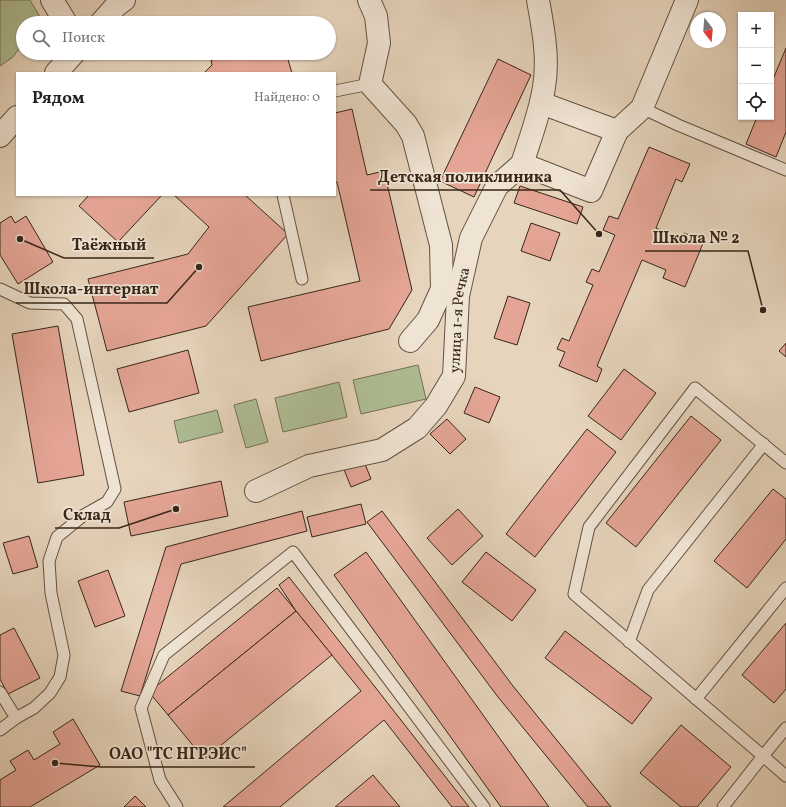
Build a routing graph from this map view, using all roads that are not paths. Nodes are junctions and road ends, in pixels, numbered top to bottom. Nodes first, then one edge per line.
1 (52, 0) edge
2 (124, 0) edge
3 (369, 0) edge
4 (538, 0) edge
5 (687, 0) edge
6 (62, 16) edge
7 (107, 16) edge
8 (68, 60) edge
9 (57, 72) edge
10 (370, 84) junction
11 (336, 91) edge
12 (541, 103) junction
13 (642, 108) junction
14 (16, 118) edge
15 (617, 130) junction
16 (0, 136) edge
17 (522, 164) junction
18 (786, 170) edge
19 (283, 196) edge
20 (302, 278) dead end
21 (0, 289) edge
22 (410, 341) dead end
23 (764, 444) junction
24 (786, 463) edge
25 (256, 491) dead end
26 (786, 588) edge
27 (629, 642) junction
28 (0, 692) edge
29 (696, 699) junction
30 (16, 718) junction
31 (786, 728) edge
32 (0, 730) edge
33 (762, 756) junction
34 (786, 776) edge
35 (177, 807) edge
36 (484, 807) edge
37 (723, 807) edge

1 - 6 street
2 - 7 street
3 - 10 street
4 - 12 street
5 - 13 street
8 - 9 street
10 - 11 lane
10 - 22 street
12 - 15 street
12 - 17 street
13 - 15 street
13 - 18 lane
14 - 16 street
15 - 17 street
17 - 25 street, улица 1-я Речка
19 - 20 lane
21 - 30 lane
23 - 24 lane
23 - 27 lane
23 - 27 lane
26 - 29 lane
27 - 29 lane
28 - 30 lane
29 - 33 lane
30 - 32 lane
31 - 33 lane
33 - 34 lane
33 - 37 lane
35 - 36 lane

